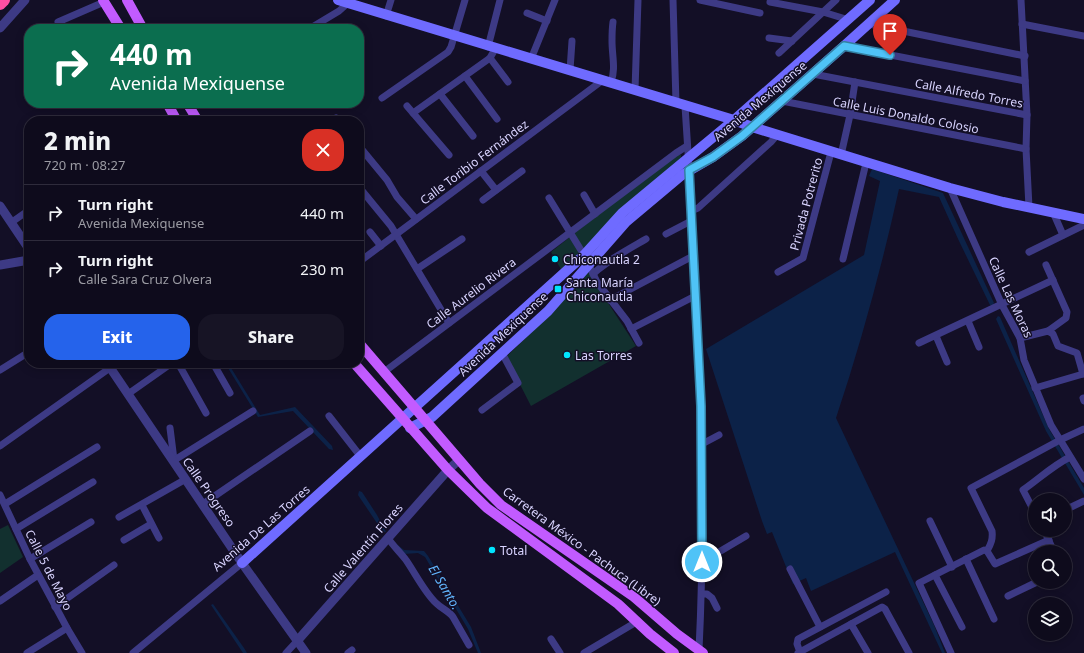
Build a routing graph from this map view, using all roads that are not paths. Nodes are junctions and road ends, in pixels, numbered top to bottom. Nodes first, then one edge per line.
1 (4, 0) edge
2 (25, 0) edge
3 (127, 0) edge
4 (133, 0) edge
5 (338, 0) edge
6 (390, 0) edge
7 (465, 0) edge
8 (500, 0) edge
9 (555, 0) edge
10 (638, 0) edge
11 (673, 0) edge
12 (700, 0) edge
13 (836, 0) edge
14 (870, 0) edge
15 (895, 0) edge
16 (1021, 0) edge
17 (105, 1) edge
18 (770, 2) dead end
19 (352, 3) edge
20 (0, 4) edge
21 (823, 12) junction
22 (527, 13) dead end
23 (760, 13) dead end
24 (386, 16) junction
25 (849, 20) junction
26 (547, 21) junction
27 (58, 22) dead end
28 (613, 22) dead end
29 (118, 24) edge
30 (121, 24) edge
31 (141, 24) edge
32 (143, 24) edge
33 (317, 24) edge
34 (870, 24) junction
35 (1022, 24) junction
36 (0, 28) edge
37 (454, 36) junction
38 (1084, 36) edge
39 (769, 38) dead end
40 (572, 41) dead end
41 (792, 41) junction
42 (844, 46) junction
43 (492, 48) junction
44 (779, 53) dead end
45 (1025, 56) junction
46 (490, 58) junction
47 (531, 59) junction
48 (570, 70) junction
49 (813, 74) junction
50 (465, 76) junction
51 (607, 81) junction
52 (1025, 81) junction
53 (508, 82) dead end
54 (855, 82) junction
55 (635, 90) junction
56 (440, 94) junction
57 (382, 98) dead end
58 (782, 101) junction
59 (680, 105) junction
60 (407, 106) dead end
61 (413, 113) junction
62 (850, 115) junction
63 (1027, 115) junction
64 (497, 119) dead end
65 (734, 120) junction
66 (752, 127) junction
67 (777, 135) junction
68 (473, 136) dead end
69 (687, 146) junction
70 (1026, 149) junction
71 (364, 152) edge
72 (836, 153) junction
73 (449, 155) dead end
74 (688, 160) junction
75 (866, 163) junction
76 (689, 170) junction
77 (481, 171) junction
78 (522, 171) dead end
79 (950, 188) junction
80 (496, 190) junction
81 (364, 193) edge
82 (584, 195) dead end
83 (549, 198) dead end
84 (483, 200) dead end
85 (0, 206) edge
86 (1029, 207) junction
87 (691, 211) junction
88 (1053, 212) junction
89 (24, 214) edge
90 (595, 214) junction
91 (1084, 218) edge
92 (416, 219) junction
93 (12, 222) junction
94 (692, 222) junction
95 (1084, 225) edge
96 (370, 232) dead end
97 (571, 233) junction
98 (396, 234) junction
99 (666, 234) dead end
100 (1063, 235) junction
101 (462, 239) dead end
102 (646, 239) dead end
103 (24, 241) edge
104 (381, 246) junction
105 (1029, 252) dead end
106 (584, 255) junction
107 (693, 256) junction
108 (364, 258) edge
109 (843, 259) dead end
110 (24, 261) edge
111 (0, 265) edge
112 (1046, 265) dead end
113 (417, 269) junction
114 (591, 270) junction
115 (778, 272) dead end
116 (1053, 280) junction
117 (696, 296) junction
118 (610, 300) junction
119 (1002, 305) junction
120 (968, 320) junction
121 (449, 323) junction
122 (632, 329) junction
123 (1048, 331) junction
124 (936, 336) junction
125 (1020, 338) junction
126 (639, 343) dead end
127 (919, 343) dead end
128 (980, 347) dead end
129 (364, 349) edge
130 (502, 353) junction
131 (24, 355) edge
132 (947, 362) dead end
133 (107, 368) edge
134 (113, 368) edge
135 (165, 368) edge
136 (181, 368) edge
137 (216, 368) edge
138 (358, 368) edge
139 (0, 370) edge
140 (384, 372) junction
141 (1084, 374) edge
142 (1035, 388) junction
143 (230, 393) dead end
144 (128, 394) junction
145 (415, 408) junction
146 (482, 410) dead end
147 (253, 411) dead end
148 (206, 413) dead end
149 (329, 416) dead end
150 (403, 419) junction
151 (425, 420) junction
152 (170, 428) dead end
153 (410, 428) junction
154 (1084, 429) edge
155 (310, 431) dead end
156 (719, 435) dead end
157 (1060, 440) junction
158 (702, 444) junction
159 (0, 446) edge
160 (98, 447) dead end
161 (361, 457) junction
162 (1070, 457) junction
163 (174, 460) junction
164 (459, 460) junction
165 (448, 470) junction
166 (1081, 470) edge
167 (186, 479) junction
168 (1084, 479) edge
169 (93, 482) dead end
170 (0, 495) edge
171 (1028, 500) edge
172 (1084, 501) edge
173 (5, 504) junction
174 (203, 504) junction
175 (142, 505) junction
176 (1072, 507) edge
177 (119, 517) dead end
178 (930, 521) dead end
179 (91, 522) dead end
180 (151, 524) junction
181 (16, 529) junction
182 (746, 536) dead end
183 (1047, 537) edge
184 (159, 538) dead end
185 (388, 538) junction
186 (124, 540) dead end
187 (1048, 540) junction
188 (1050, 545) edge
189 (987, 550) junction
190 (30, 559) junction
191 (966, 559) junction
192 (702, 562) junction
193 (242, 563) junction
194 (114, 565) dead end
195 (952, 567) junction
196 (790, 569) dead end
197 (38, 575) junction
198 (935, 575) junction
199 (1028, 587) edge
200 (886, 592) dead end
201 (702, 594) junction
202 (1008, 596) dead end
203 (0, 601) edge
204 (55, 606) junction
205 (717, 608) dead end
206 (994, 619) dead end
207 (638, 621) junction
208 (851, 624) junction
209 (820, 627) junction
210 (962, 627) dead end
211 (66, 628) junction
212 (551, 639) dead end
213 (298, 640) junction
214 (469, 645) dead end
215 (701, 652) edge
216 (799, 652) edge
217 (27, 653) edge
218 (82, 653) edge
219 (133, 653) edge
220 (286, 653) edge
221 (306, 653) edge
222 (560, 653) edge
223 (584, 653) edge
224 (674, 653) edge
225 (868, 653) edge
226 (909, 653) edge
227 (951, 653) edge

1 - 20 highway
2 - 36 street
3 - 31 main road
4 - 32 main road
5 - 19 main road
6 - 24 street
7 - 37 street
8 - 43 street
9 - 26 street
10 - 55 street
11 - 59 street
12 - 23 street
13 - 21 street
14 - 25 main road, Avenida Mexiquense
15 - 34 main road, Avenida Mexiquense
16 - 35 street
17 - 27 street
17 - 29 main road
17 - 30 main road
18 - 21 street
19 - 24 main road
19 - 33 street
21 - 25 street
21 - 41 street
22 - 26 street
24 - 37 main road
25 - 65 main road, Avenida Mexiquense
26 - 47 street
28 - 51 street
34 - 42 main road, Avenida Mexiquense
34 - 45 street
35 - 38 street
35 - 45 street
37 - 43 main road
37 - 57 street
39 - 41 street
40 - 48 street
41 - 44 street
42 - 49 main road, Avenida Mexiquense
42 - 52 street
43 - 46 street
43 - 47 main road
45 - 52 street
46 - 50 street
46 - 53 street
47 - 48 main road
48 - 51 main road
49 - 54 street, Calle Alfredo Torres
49 - 58 main road, Avenida Mexiquense
50 - 56 street
50 - 64 street
51 - 55 main road
51 - 77 street, Calle Toribio Fernández
52 - 63 street
54 - 62 street, Privada Potrerito
54 - 63 street, Calle Alfredo Torres
55 - 59 main road
56 - 61 street
56 - 68 street
58 - 62 street, Calle Luis Donaldo Colosio
58 - 66 main road, Avenida Mexiquense
59 - 65 main road
59 - 69 street
60 - 61 street
61 - 73 street
62 - 70 street, Calle Luis Donaldo Colosio
62 - 72 street, Privada Potrerito
63 - 70 street
65 - 66 main road
65 - 74 main road, Avenida Mexiquense
66 - 67 main road
66 - 76 main road, Avenida Mexiquense
67 - 72 main road
67 - 87 street
69 - 74 street
69 - 90 street, Calle Aurelio Rivera
70 - 86 street
71 - 92 street
72 - 75 main road
72 - 115 street, Privada Potrerito
74 - 76 street
74 - 106 main road, Avenida Mexiquense
75 - 79 main road
75 - 109 street
76 - 87 street
76 - 114 main road, Avenida Mexiquense
77 - 80 street
77 - 92 street, Calle Toribio Fernández
78 - 80 street
79 - 86 main road
79 - 119 street, Calle Las Moras
80 - 84 street
81 - 98 street
82 - 90 street
83 - 97 street
85 - 93 street
86 - 88 main road
87 - 94 street
88 - 91 main road
88 - 100 street
89 - 93 street
90 - 97 street, Calle Aurelio Rivera
92 - 98 street, Calle Toribio Fernández
93 - 103 street
94 - 99 street
94 - 107 street
95 - 100 street
96 - 104 street
97 - 106 street
97 - 121 street, Calle Aurelio Rivera
98 - 104 street, Calle Toribio Fernández
98 - 113 street
100 - 105 street
101 - 113 street
102 - 114 street
104 - 108 street, Calle Toribio Fernández
106 - 114 street
106 - 145 main road, Avenida Mexiquense
107 - 117 street
107 - 118 street
110 - 111 street
112 - 116 street
113 - 121 street
114 - 118 street
114 - 130 main road, Avenida Mexiquense
116 - 119 street
116 - 123 street
117 - 122 street
117 - 158 street
118 - 122 street
119 - 120 street
119 - 125 street, Calle Las Moras
120 - 124 street
120 - 128 street
121 - 140 street, Calle Aurelio Rivera
122 - 126 street
123 - 125 street
123 - 141 street
124 - 127 street
124 - 132 street
125 - 142 street, Calle Las Moras
129 - 140 main road, Carretera México - Pachuca (Libre)
130 - 146 street
130 - 151 main road, Avenida Mexiquense
131 - 139 street
133 - 159 street
134 - 144 street, Calle Progreso
135 - 144 street
136 - 148 street
137 - 143 street
138 - 150 main road, Carretera México - Pachuca (Libre)
140 - 145 main road, Carretera México - Pachuca (Libre)
141 - 142 street
142 - 157 street, Calle Las Moras
144 - 163 street, Calle Progreso
145 - 150 main road, Avenida Mexiquense
145 - 151 main road, Carretera México - Pachuca (Libre)
147 - 163 street
149 - 161 street
150 - 153 main road, Carretera México - Pachuca (Libre)
150 - 161 main road, Avenida De Las Torres
151 - 153 main road, Avenida Mexiquense
151 - 164 main road, Carretera México - Pachuca (Libre)
152 - 163 street
153 - 165 main road, Carretera México - Pachuca (Libre)
154 - 157 street
155 - 174 street
156 - 158 street
157 - 162 street, Calle Las Moras
157 - 189 street
158 - 192 street
160 - 173 street
161 - 193 main road, Avenida De Las Torres
162 - 166 street, Calle Las Moras
162 - 171 street
163 - 167 street, Calle Progreso
164 - 165 street, Calle Valentín Flores
164 - 215 main road, Carretera México - Pachuca (Libre)
165 - 185 street, Calle Valentín Flores
165 - 207 main road, Carretera México - Pachuca (Libre)
166 - 168 street, Calle Las Moras
167 - 174 street, Calle Progreso
167 - 175 street
169 - 181 street
170 - 173 street, Calle 5 de Mayo
172 - 176 street
173 - 181 street, Calle 5 de Mayo
174 - 193 street, Calle Progreso
175 - 177 street
175 - 180 street
178 - 195 street
179 - 190 street
180 - 184 street
180 - 186 street
181 - 190 street, Calle 5 de Mayo
182 - 192 street
183 - 187 street
185 - 213 street, Calle Valentín Flores
185 - 214 street
187 - 188 street
187 - 189 street
189 - 191 street
190 - 197 street, Calle 5 de Mayo
191 - 195 street
191 - 206 street
192 - 201 street
193 - 213 street, Calle Progreso
193 - 219 street, Avenida De Las Torres
194 - 204 street
195 - 198 street
196 - 209 street
197 - 203 street
197 - 204 street, Calle 5 de Mayo
198 - 210 street
198 - 227 street
199 - 202 street
200 - 209 street
201 - 205 street
201 - 215 street
204 - 211 street, Calle 5 de Mayo
207 - 223 street
207 - 224 main road, Carretera México - Pachuca (Libre)
208 - 216 street
208 - 225 street
208 - 226 street
209 - 216 street
211 - 217 street
211 - 218 street, Calle 5 de Mayo
212 - 222 street
213 - 220 street, Calle Valentín Flores
213 - 221 street, Calle Progreso

